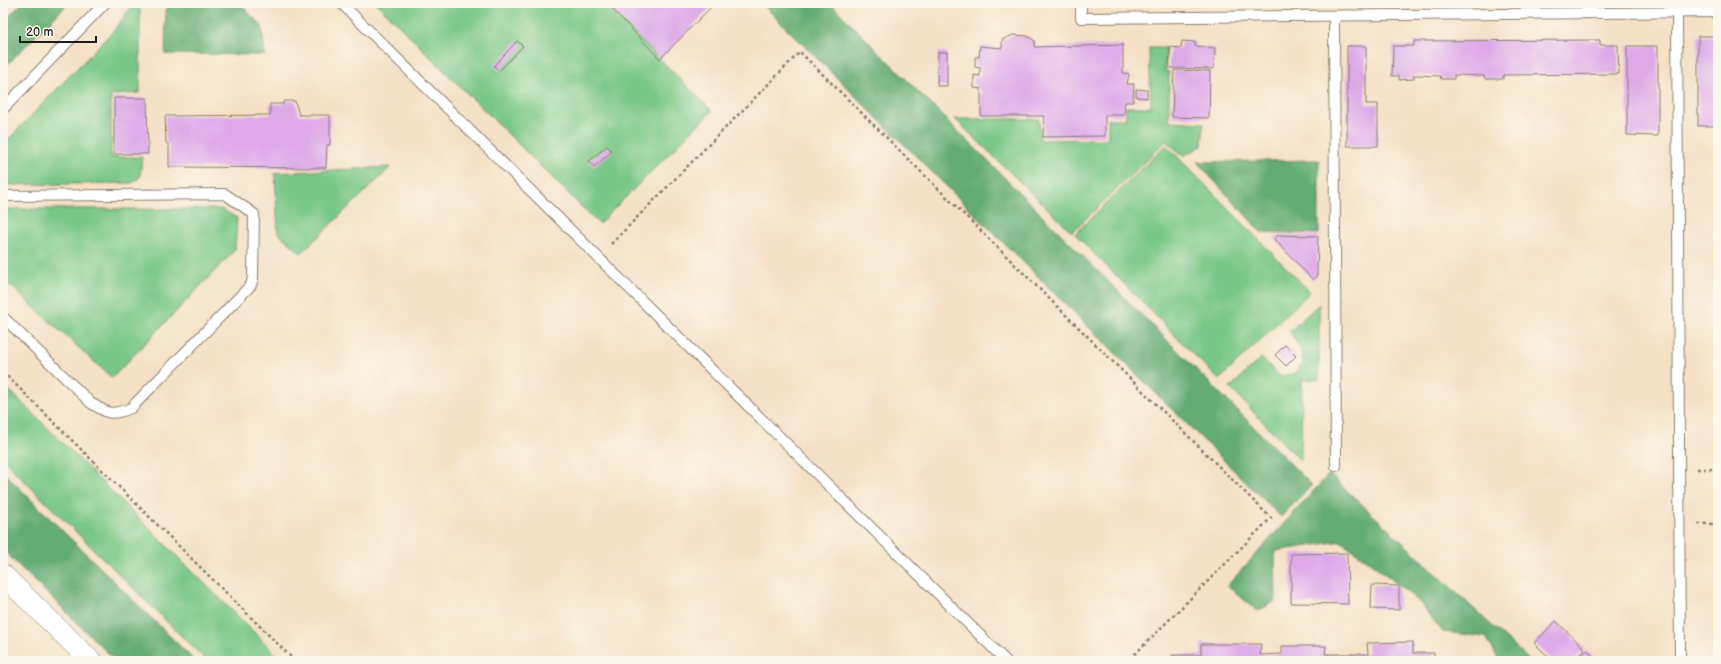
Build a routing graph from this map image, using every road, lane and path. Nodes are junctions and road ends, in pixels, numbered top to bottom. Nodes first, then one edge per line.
1 (105, 3) edge
2 (341, 3) edge
3 (1081, 3) edge
4 (1677, 8) edge
5 (1718, 12) edge
6 (1334, 16) junction
7 (3, 109) edge
8 (3, 196) edge
9 (598, 258) junction
10 (3, 317) edge
11 (3, 372) edge
12 (1336, 466) dead end
13 (3, 575) edge
14 (91, 661) edge
15 (295, 661) edge
16 (1006, 661) edge
17 (1128, 661) edge
18 (1680, 661) edge

1 - 7 lane
2 - 9 lane
3 - 6 lane
4 - 5 lane
4 - 6 lane
4 - 18 lane
6 - 12 lane
8 - 10 lane
9 - 16 lane
9 - 17 path
11 - 15 path
13 - 14 street

